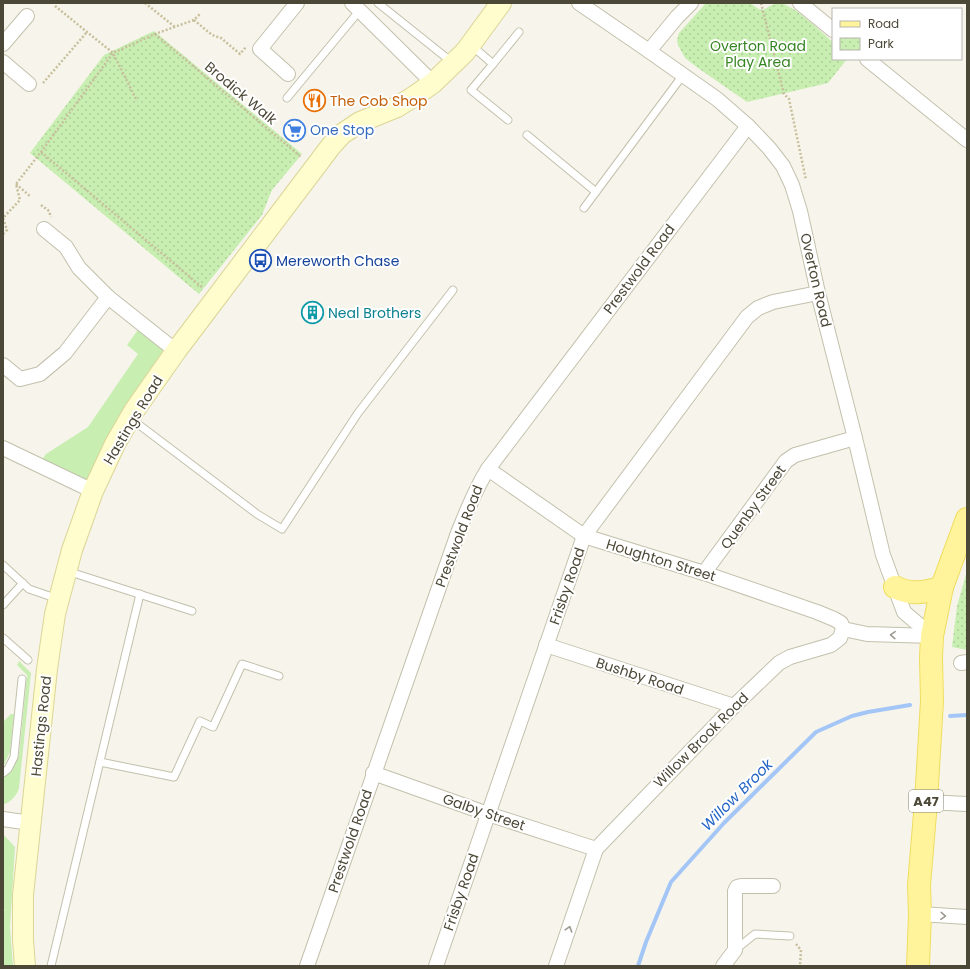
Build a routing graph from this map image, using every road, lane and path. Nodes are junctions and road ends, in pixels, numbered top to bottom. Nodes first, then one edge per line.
1 (145, 3) edge
2 (297, 3) edge
3 (378, 3) edge
4 (501, 3) edge
5 (580, 3) edge
6 (691, 3) edge
7 (762, 3) edge
8 (800, 3) edge
9 (55, 6) dead end
10 (356, 7) edge
11 (200, 14) dead end
12 (27, 16) dead end
13 (194, 20) junction
14 (175, 27) junction
15 (832, 29) edge
16 (87, 32) junction
17 (519, 32) dead end
18 (155, 34) junction
19 (3, 44) edge
20 (470, 45) junction
21 (260, 49) junction
22 (650, 51) junction
23 (113, 53) junction
24 (869, 60) edge
25 (3, 62) edge
26 (454, 64) junction
27 (493, 64) junction
28 (288, 74) dead end
29 (683, 75) junction
30 (433, 83) junction
31 (29, 84) joint
32 (287, 98) dead end
33 (137, 101) dead end
34 (508, 120) dead end
35 (748, 126) junction
36 (527, 136) dead end
37 (967, 140) edge
38 (41, 152) junction
39 (314, 168) junction
40 (806, 182) dead end
41 (16, 184) junction
42 (596, 192) junction
43 (31, 197) dead end
44 (584, 208) dead end
45 (44, 229) dead end
46 (3, 234) edge
47 (453, 290) dead end
48 (818, 293) junction
49 (108, 297) junction
50 (215, 297) junction
51 (176, 351) junction
52 (3, 364) edge
53 (130, 418) junction
54 (856, 438) junction
55 (3, 448) edge
56 (488, 469) junction
57 (93, 491) junction
58 (967, 519) edge
59 (584, 536) junction
60 (3, 565) edge
61 (66, 570) junction
62 (704, 573) junction
63 (23, 583) junction
64 (895, 587) junction
65 (942, 587) junction
66 (140, 594) junction
67 (58, 599) junction
68 (3, 605) edge
69 (192, 611) dead end
70 (843, 629) junction
71 (932, 636) junction
72 (3, 638) edge
73 (546, 645) junction
74 (28, 660) dead end
75 (278, 676) dead end
76 (22, 679) dead end
77 (734, 706) junction
78 (100, 762) junction
79 (3, 773) edge
80 (373, 773) junction
81 (926, 802) junction
82 (967, 804) edge
83 (488, 814) junction
84 (3, 819) edge
85 (30, 823) junction
86 (596, 849) junction
87 (773, 886) dead end
88 (920, 914) junction
89 (967, 918) edge
90 (790, 936) joint
91 (735, 950) junction
92 (25, 966) edge
93 (51, 966) edge
94 (307, 966) edge
95 (436, 966) edge
96 (556, 966) edge
97 (723, 966) edge
98 (800, 966) edge
99 (918, 966) edge

1 - 14 path
2 - 21 street
3 - 26 lane
4 - 20 street, Hastings Road
5 - 22 street, Overton Road
6 - 22 street
7 - 40 path
8 - 15 street
9 - 16 path
10 - 30 street
10 - 32 lane
11 - 13 path
12 - 19 street
13 - 14 path
13 - 21 path
14 - 18 path
16 - 23 path
16 - 31 path
17 - 27 lane
18 - 23 path
18 - 39 path, Brodick Walk
20 - 26 street, Hastings Road
20 - 27 lane
21 - 28 street
22 - 29 street, Overton Road
23 - 33 path
23 - 38 path
24 - 37 street
25 - 31 street
26 - 30 street, Hastings Road
27 - 34 lane
29 - 35 street, Overton Road
29 - 42 lane
30 - 39 street, Hastings Road
35 - 48 street, Overton Road
35 - 56 street, Prestwold Road
36 - 42 lane
38 - 41 path
38 - 50 path
39 - 50 street, Hastings Road
41 - 43 path
41 - 46 path
42 - 44 lane
45 - 49 street
47 - 53 lane
48 - 54 street, Overton Road
48 - 59 street, Frisby Road
49 - 51 street
49 - 52 street
50 - 51 street, Hastings Road
51 - 53 street, Hastings Road
53 - 57 street, Hastings Road
54 - 62 street, Quenby Street
54 - 64 street, Overton Road
55 - 57 street
56 - 59 street, Houghton Street
56 - 80 street, Prestwold Road
57 - 61 street, Hastings Road
58 - 65 main road, A47
59 - 62 street, Houghton Street
59 - 73 street, Frisby Road
60 - 63 lane
61 - 66 lane
61 - 67 street, Hastings Road
62 - 70 street, Houghton Street
63 - 67 lane
63 - 68 lane
64 - 65 main road
64 - 71 street, Overton Road
65 - 71 main road, A47
66 - 69 lane
66 - 78 lane
67 - 85 street, Hastings Road
71 -> 70 street
70 - 77 street, Willow Brook Road
71 - 81 main road, A47
72 - 74 lane
73 - 77 street, Bushby Road
73 - 83 street, Frisby Road
75 - 78 lane
76 - 79 lane
77 - 86 street, Willow Brook Road
78 - 93 lane
80 - 83 street, Galby Street
80 - 94 street, Prestwold Road
81 - 82 street
81 - 88 main road, A47
83 - 86 street, Galby Street
83 - 95 street, Frisby Road
84 - 85 street
85 - 92 street, Hastings Road
96 -> 86 street, Willow Brook Road
87 - 91 street
88 -> 89 street
88 - 99 main road, A47
90 - 91 lane
90 - 98 path
91 - 97 street

